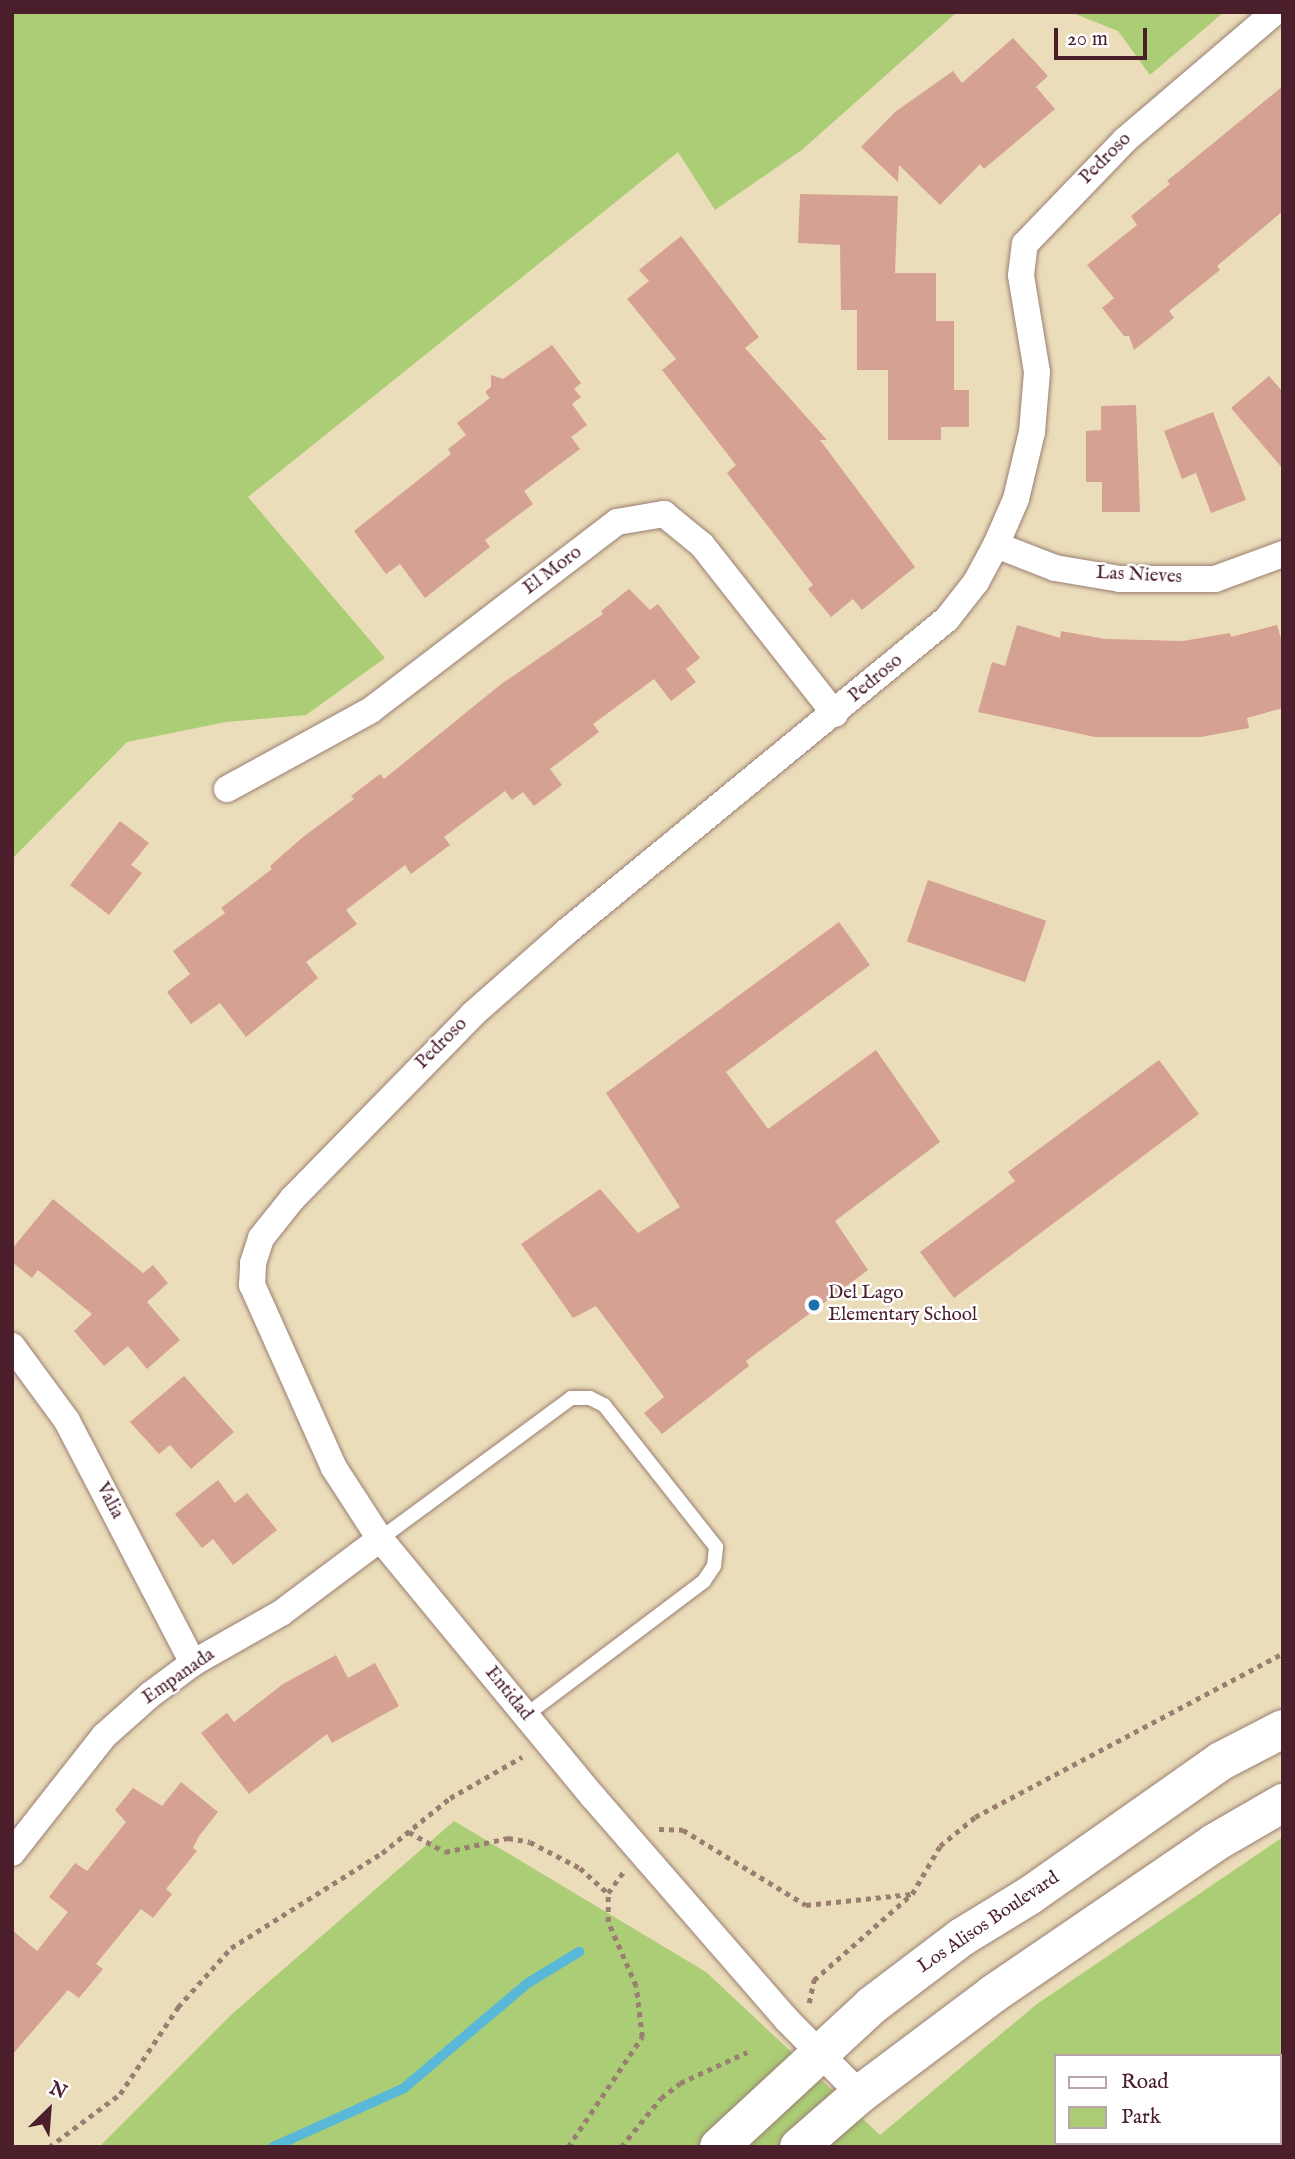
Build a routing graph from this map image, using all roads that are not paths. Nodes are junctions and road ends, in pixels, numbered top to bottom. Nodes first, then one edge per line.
1 (1275, 12) edge
2 (996, 545) junction
3 (1283, 554) edge
4 (835, 714) junction
5 (227, 789) dead end
6 (261, 1238) joint
7 (12, 1346) edge
8 (380, 1539) junction
9 (193, 1663) junction
10 (526, 1716) junction
11 (1283, 1729) edge
12 (1283, 1803) edge
13 (12, 1853) edge
14 (820, 2053) junction
15 (860, 2094) junction
16 (719, 2147) edge
17 (799, 2147) edge

1 - 2 street, Pedroso
2 - 3 street, Las Nieves
2 - 4 street, Pedroso
4 - 5 street, El Moro
4 - 6 street, Pedroso
6 - 8 street, Entidad
7 - 9 street, Valia
8 - 9 street, Empanada
8 - 10 street, Entidad
8 - 10 lane
9 - 13 street, Empanada
10 - 14 street, Entidad
11 - 14 main road, Los Alisos Boulevard
12 - 15 main road
14 - 15 street, Entidad
14 - 16 main road, Los Alisos Boulevard
15 - 17 main road

